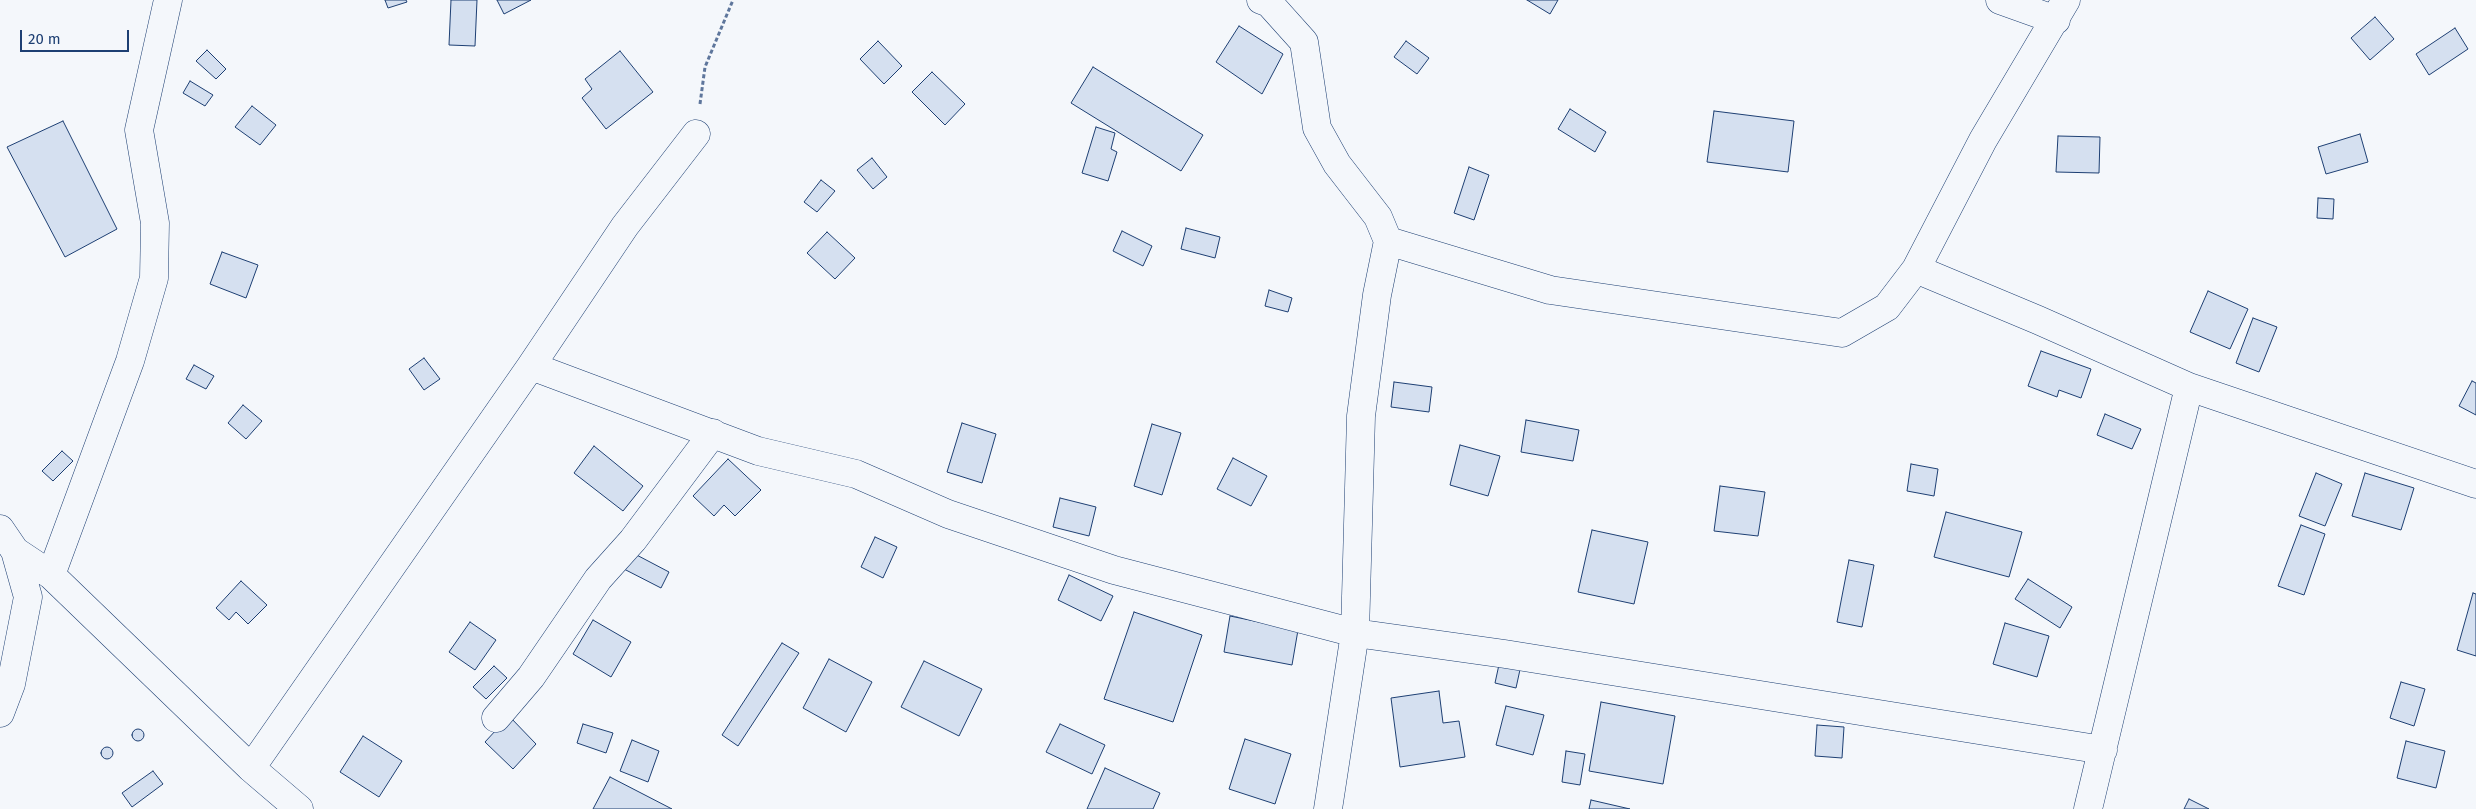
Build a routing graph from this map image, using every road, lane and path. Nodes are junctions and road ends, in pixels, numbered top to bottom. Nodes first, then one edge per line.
1 (168, 0) edge
2 (732, 0) edge
3 (2000, 0) edge
4 (1267, 1) edge
5 (2061, 10) edge
6 (696, 134) joint
7 (1388, 241) junction
8 (1916, 269) junction
9 (531, 366) junction
10 (2189, 387) junction
11 (713, 433) junction
12 (2476, 484) edge
13 (0, 529) edge
14 (15, 551) junction
15 (51, 575) junction
16 (1356, 633) junction
17 (0, 713) edge
18 (496, 718) dead end
19 (2103, 750) junction
20 (251, 768) junction
21 (299, 809) edge
22 (1328, 809) edge
23 (2088, 809) edge

1 - 15 street
2 - 6 path
3 - 5 street
4 - 7 street
5 - 8 street
6 - 9 street
7 - 8 street
7 - 16 street
8 - 10 street
9 - 11 street
9 - 20 street
10 - 12 street
10 - 19 street
11 - 16 street
11 - 18 street
13 - 14 street
14 - 15 street
14 - 17 street
15 - 20 street
16 - 19 street
16 - 22 street
19 - 23 street
20 - 21 street

